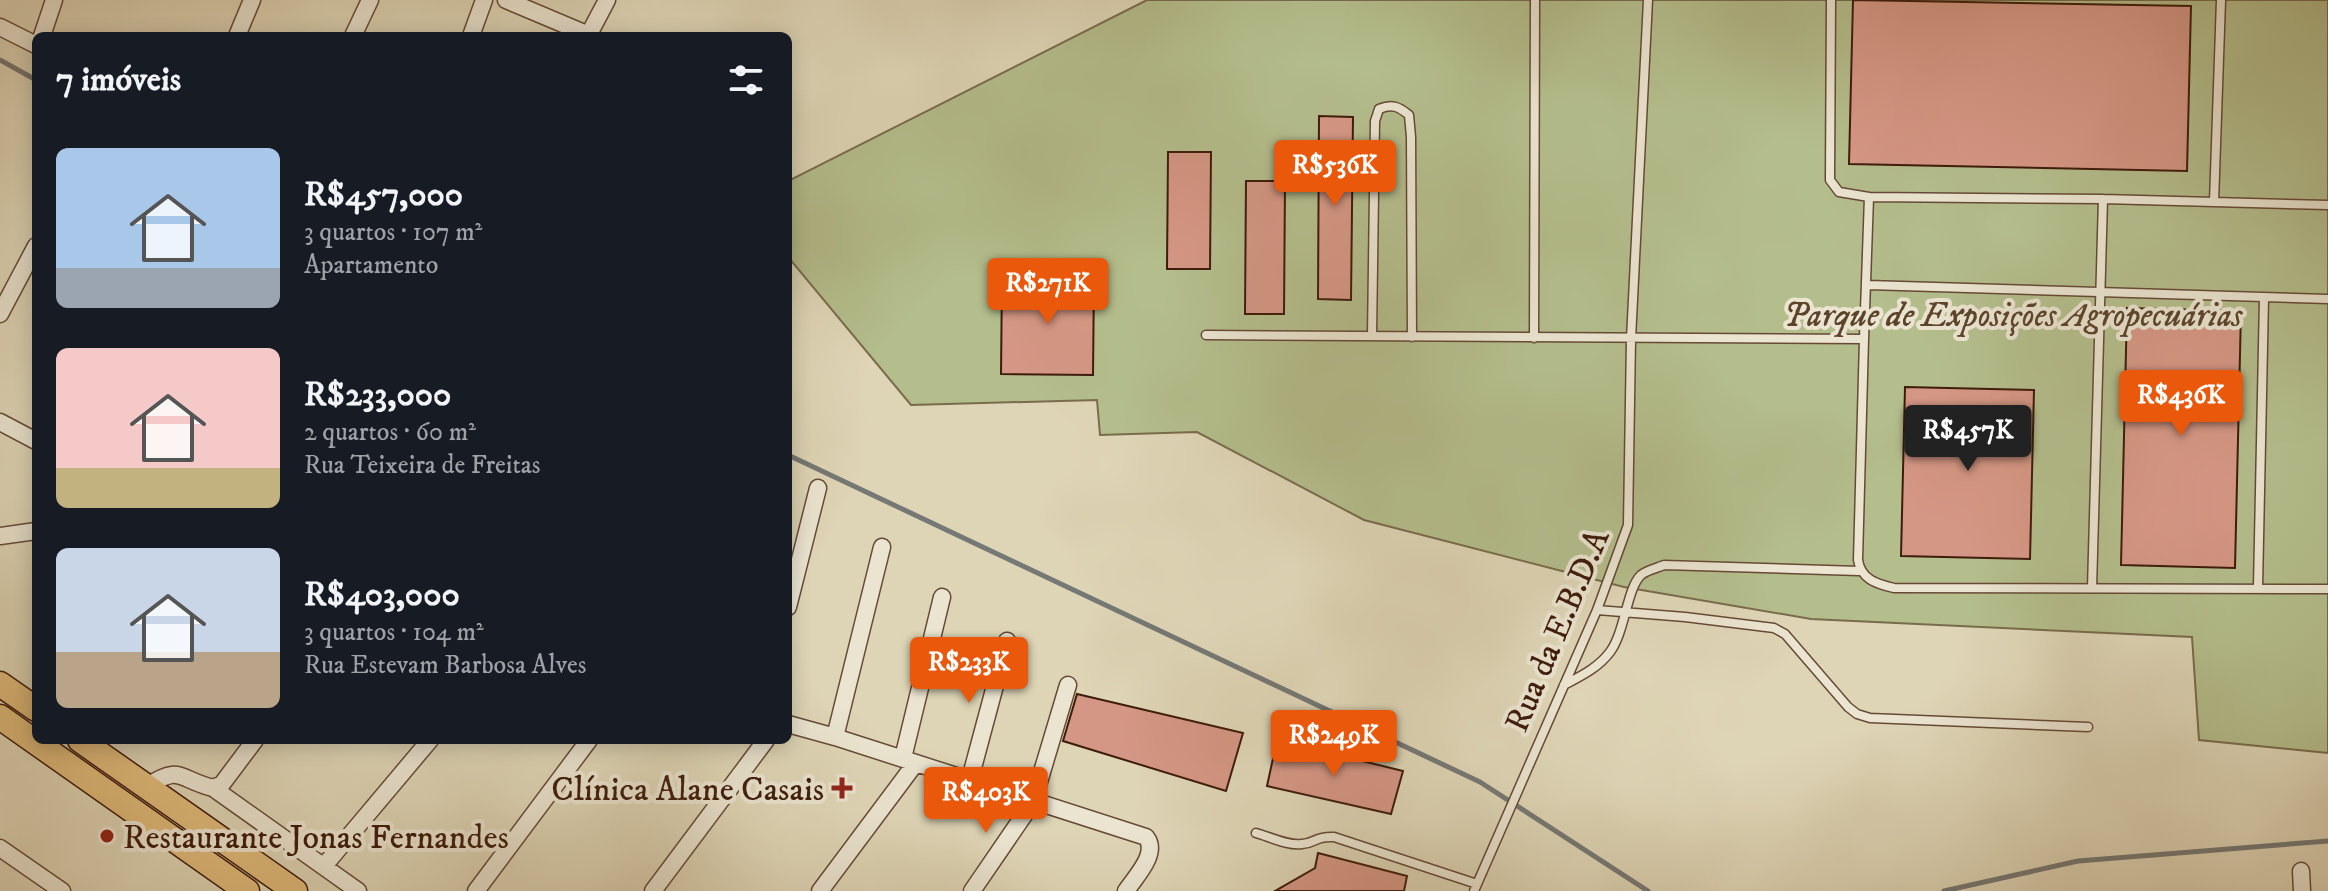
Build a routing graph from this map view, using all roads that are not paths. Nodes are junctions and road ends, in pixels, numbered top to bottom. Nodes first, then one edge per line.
1 (54, 0) edge
2 (252, 0) edge
3 (370, 0) edge
4 (484, 0) edge
5 (506, 0) edge
6 (607, 0) edge
7 (1535, 0) edge
8 (1648, 0) edge
9 (1831, 0) edge
10 (2221, 0) edge
11 (0, 27) edge
12 (43, 32) edge
13 (239, 32) edge
14 (355, 32) edge
15 (472, 32) edge
16 (582, 32) edge
17 (591, 32) edge
18 (32, 43) edge
19 (1869, 197) junction
20 (2103, 199) junction
21 (2214, 202) junction
22 (2328, 205) edge
23 (32, 254) edge
24 (1868, 285) junction
25 (2100, 291) junction
26 (2264, 298) junction
27 (2328, 299) edge
28 (0, 314) edge
29 (1206, 335) dead end
30 (1372, 336) junction
31 (1412, 337) junction
32 (1534, 338) junction
33 (1631, 339) junction
34 (1864, 339) junction
35 (0, 422) edge
36 (32, 439) edge
37 (818, 488) dead end
38 (32, 532) edge
39 (0, 536) edge
40 (882, 547) dead end
41 (1859, 571) junction
42 (2258, 587) junction
43 (2092, 588) junction
44 (2328, 589) edge
45 (792, 591) edge
46 (942, 597) dead end
47 (1597, 610) junction
48 (1627, 614) junction
49 (1007, 641) dead end
50 (0, 684) edge
51 (1068, 685) dead end
52 (1564, 685) junction
53 (32, 706) edge
54 (0, 717) edge
55 (792, 725) edge
56 (2088, 727) dead end
57 (835, 737) junction
58 (32, 740) edge
59 (38, 744) edge
60 (86, 744) edge
61 (252, 744) edge
62 (427, 744) edge
63 (586, 744) edge
64 (763, 744) edge
65 (909, 761) junction
66 (970, 779) junction
67 (146, 787) junction
68 (213, 788) junction
69 (1033, 802) junction
70 (1256, 833) dead end
71 (0, 848) edge
72 (324, 866) junction
73 (2301, 871) dead end
74 (1476, 887) edge
75 (62, 891) edge
76 (247, 891) edge
77 (295, 891) edge
78 (358, 891) edge
79 (476, 891) edge
80 (653, 891) edge
81 (820, 891) edge
82 (972, 891) edge
83 (1126, 891) edge
84 (2302, 891) edge

1 - 12 street
2 - 13 street
3 - 14 street
4 - 15 street
5 - 16 street
6 - 17 street
7 - 32 lane
8 - 33 lane, Rua da E.B.D.A
9 - 19 lane
10 - 21 lane
11 - 18 street
19 - 20 lane
19 - 24 lane
20 - 21 lane
20 - 25 lane
21 - 22 lane
23 - 28 street
24 - 25 lane
24 - 34 lane
25 - 26 lane
25 - 43 lane
26 - 27 lane
26 - 42 lane
29 - 30 lane
30 - 31 lane
30 - 31 lane
31 - 32 lane
32 - 33 lane
33 - 34 lane
33 - 47 lane, Rua da E.B.D.A
34 - 41 lane
35 - 36 street
37 - 45 street
38 - 39 street
40 - 57 street
41 - 43 lane
41 - 48 lane
42 - 43 lane
42 - 44 lane
46 - 65 street
47 - 48 lane
47 - 52 lane, Rua da E.B.D.A
48 - 52 lane
48 - 56 lane
49 - 66 street
50 - 53 main road
51 - 69 street
52 - 74 lane, Rua da E.B.D.A
54 - 58 main road
55 - 57 street
57 - 65 street
59 - 76 main road
60 - 67 main road
61 - 68 street
62 - 72 street
63 - 79 street
64 - 80 street
65 - 66 street
65 - 81 street
66 - 69 street
67 - 68 street
67 - 77 main road
68 - 72 street
69 - 82 street
69 - 83 street
70 - 74 lane
71 - 75 street
72 - 78 street
73 - 84 street

